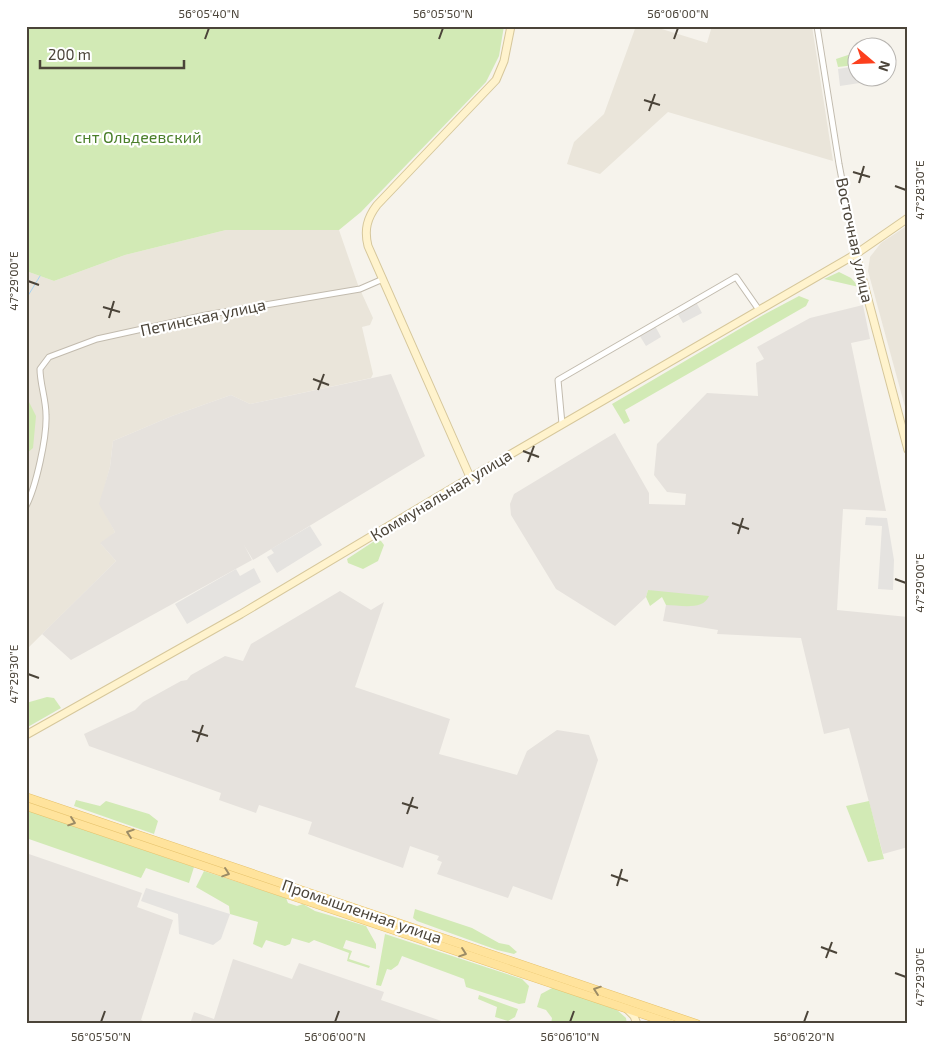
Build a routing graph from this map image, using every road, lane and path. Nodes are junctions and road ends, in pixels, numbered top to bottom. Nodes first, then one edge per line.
1 (511, 26) edge
2 (817, 26) edge
3 (908, 218) edge
4 (856, 254) junction
5 (383, 279) junction
6 (759, 310) junction
7 (562, 424) junction
8 (908, 450) edge
9 (470, 478) junction
10 (26, 506) edge
11 (26, 735) edge
12 (26, 797) edge
13 (26, 806) edge
14 (156, 845) junction
15 (540, 975) junction
16 (626, 1008) junction
17 (642, 1009) junction
18 (637, 1024) edge
19 (672, 1024) edge
20 (697, 1024) edge

1 - 5 main road
2 - 4 street, Восточная улица
3 - 4 main road, Коммунальная улица
4 - 6 main road, Коммунальная улица
4 - 8 main road, Восточная улица
5 - 9 main road
5 - 10 street, Петинская улица
6 - 7 main road, Коммунальная улица
6 - 7 street
7 - 9 main road, Коммунальная улица
9 - 11 main road, Коммунальная улица
14 -> 12 main road, Промышленная улица
13 -> 14 main road, Промышленная улица
14 - 15 main road, Промышленная улица
15 - 16 main road, Промышленная улица
17 -> 15 main road, Промышленная улица
16 - 17 main road, Промышленная улица
16 - 18 main road
17 - 18 main road
17 - 19 main road, Промышленная улица
17 - 20 main road, Промышленная улица

